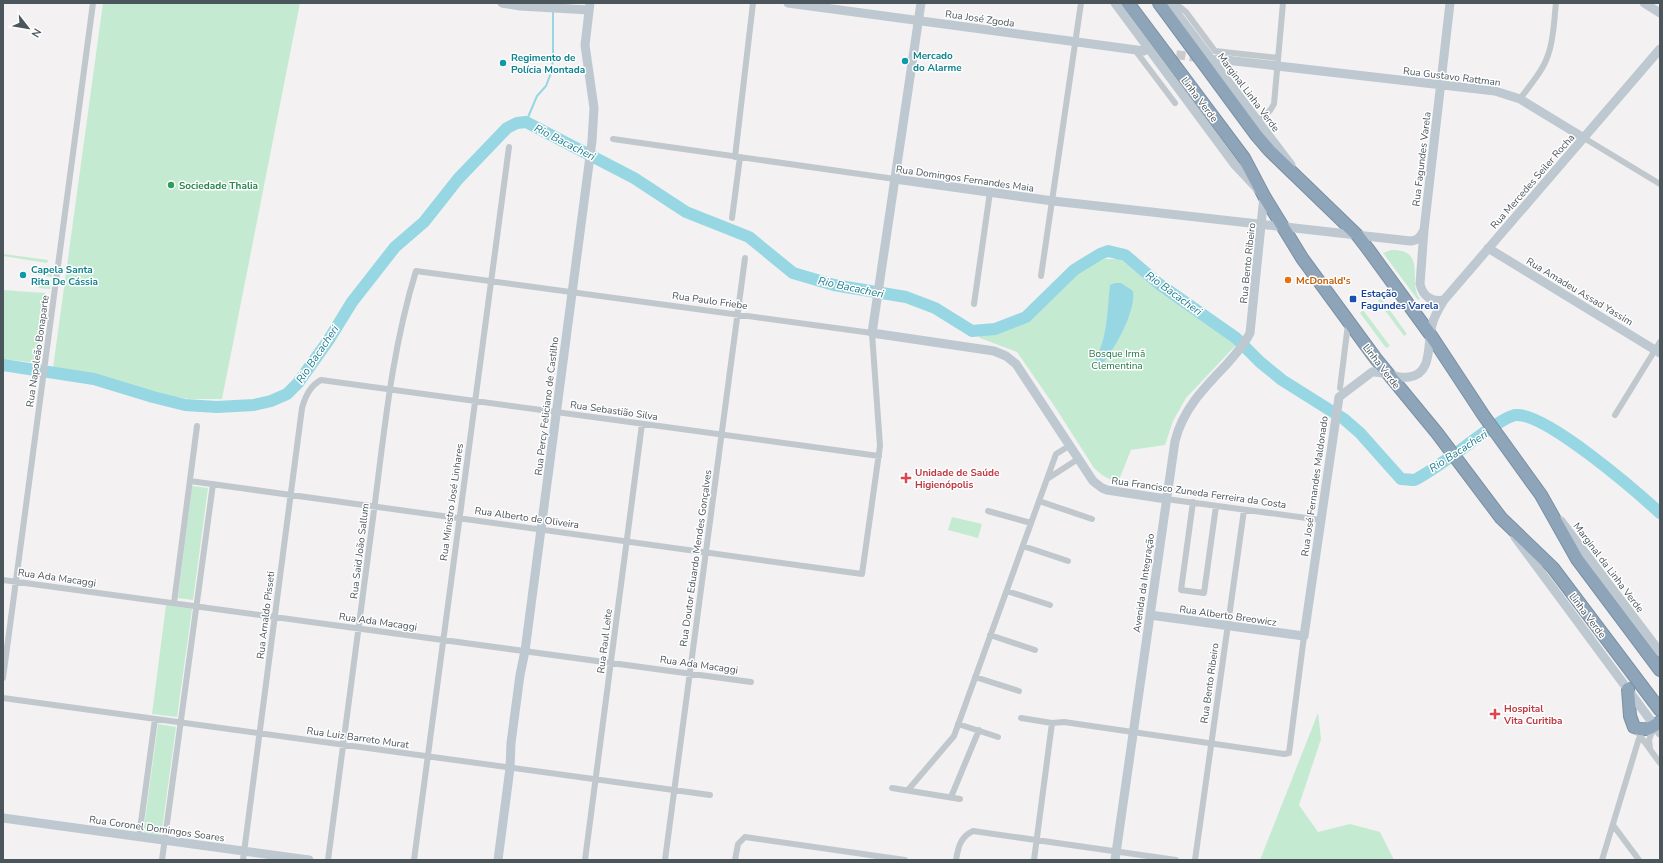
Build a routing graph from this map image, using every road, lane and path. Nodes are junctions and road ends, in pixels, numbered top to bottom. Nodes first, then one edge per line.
1 (93, 3) edge
2 (502, 3) edge
3 (753, 3) edge
4 (788, 3) edge
5 (921, 3) edge
6 (1081, 3) edge
7 (1115, 3) edge
8 (1128, 3) edge
9 (1158, 3) edge
10 (1169, 3) edge
11 (1175, 3) edge
12 (1283, 3) edge
13 (1450, 3) edge
14 (1556, 3) edge
15 (1644, 3) edge
16 (535, 5) edge
17 (589, 7) edge
18 (1660, 13) edge
19 (918, 21) junction
20 (1076, 42) junction
21 (1660, 49) edge
22 (1140, 50) joint
23 (1217, 59) dead end
24 (1278, 62) junction
25 (1440, 85) junction
26 (1520, 99) junction
27 (1175, 103) dead end
28 (1255, 119) junction
29 (1584, 138) junction
30 (613, 139) dead end
31 (509, 147) dead end
32 (738, 157) junction
33 (895, 179) junction
34 (1660, 184) edge
35 (990, 192) junction
36 (1313, 193) junction
37 (1264, 196) junction
38 (1052, 201) junction
39 (732, 218) dead end
40 (1262, 225) junction
41 (1282, 227) junction
42 (1424, 230) junction
43 (1358, 236) junction
44 (1488, 248) junction
45 (745, 258) dead end
46 (416, 271) joint
47 (1041, 276) dead end
48 (491, 282) junction
49 (572, 293) junction
50 (1444, 300) junction
51 (974, 304) dead end
52 (737, 315) junction
53 (1349, 322) junction
54 (872, 333) junction
55 (1250, 333) joint
56 (1430, 334) junction
57 (1658, 348) edge
58 (1000, 353) joint
59 (1388, 375) junction
60 (321, 380) joint
61 (1340, 388) dead end
62 (390, 389) junction
63 (475, 401) junction
64 (557, 412) junction
65 (1616, 416) dead end
66 (642, 424) junction
67 (196, 426) dead end
68 (722, 435) junction
69 (1069, 446) junction
70 (879, 456) junction
71 (1078, 459) junction
72 (1047, 479) junction
73 (190, 481) junction
74 (213, 484) junction
75 (291, 495) junction
76 (1541, 495) junction
77 (1166, 498) junction
78 (1039, 501) junction
79 (1193, 502) junction
80 (374, 506) junction
81 (1216, 506) junction
82 (1244, 510) junction
83 (988, 511) dead end
84 (460, 518) junction
85 (1501, 518) junction
86 (1092, 519) dead end
87 (1321, 520) junction
88 (1032, 523) junction
89 (541, 530) junction
90 (627, 541) junction
91 (1023, 546) junction
92 (706, 552) junction
93 (1068, 561) dead end
94 (3, 580) edge
95 (16, 582) junction
96 (1007, 590) junction
97 (174, 603) junction
98 (1050, 605) dead end
99 (197, 606) junction
100 (1150, 615) junction
101 (275, 617) junction
102 (1228, 626) junction
103 (358, 628) junction
104 (990, 635) junction
105 (1304, 636) junction
106 (443, 640) junction
107 (1035, 650) dead end
108 (525, 651) junction
109 (1660, 652) edge
110 (611, 662) junction
111 (1660, 670) edge
112 (690, 673) junction
113 (975, 677) junction
114 (3, 678) edge
115 (751, 682) dead end
116 (1628, 690) junction
117 (1019, 691) dead end
118 (3, 698) edge
119 (1660, 710) edge
120 (1020, 718) dead end
121 (155, 719) junction
122 (181, 723) junction
123 (1052, 723) junction
124 (958, 724) junction
125 (1658, 727) edge
126 (979, 730) junction
127 (1637, 731) junction
128 (1133, 732) junction
129 (259, 734) junction
130 (998, 737) dead end
131 (1211, 743) junction
132 (344, 745) junction
133 (1650, 750) junction
134 (428, 757) junction
135 (1660, 763) edge
136 (510, 768) junction
137 (596, 780) junction
138 (892, 788) dead end
139 (908, 790) junction
140 (674, 791) junction
141 (710, 795) dead end
142 (951, 798) junction
143 (960, 799) dead end
144 (3, 818) edge
145 (1613, 825) junction
146 (139, 837) junction
147 (165, 840) junction
148 (1036, 840) junction
149 (243, 856) edge
150 (1116, 856) edge
151 (162, 860) edge
152 (308, 860) edge
153 (328, 860) edge
154 (414, 860) edge
155 (498, 860) edge
156 (585, 860) edge
157 (665, 860) edge
158 (735, 860) edge
159 (905, 860) edge
160 (956, 860) edge
161 (1034, 860) edge
162 (1176, 860) edge
163 (1195, 860) edge
164 (1602, 860) edge
165 (1639, 860) edge

1 - 95 street, Rua Napoleão Bonaparte
2 - 16 main road
3 - 32 street
4 - 19 main road, Rua José Zgoda
5 - 19 main road
6 - 20 street
7 - 37 main road
8 - 37 highway, Linha Verde
9 - 36 highway
10 - 28 main road, Marginal Linha Verde
11 - 24 street
12 - 24 street
13 - 25 main road, Rua Fagundes Varela
14 - 26 street
15 - 18 main road
16 - 17 main road
17 - 49 main road, Rua Percy Feliciano de Castilho
19 - 20 main road, Rua José Zgoda
19 - 33 main road
20 - 22 main road, Rua José Zgoda
20 - 38 street
21 - 29 main road, Rua Mercedes Seiler Rocha
22 - 27 street
23 - 24 main road, Rua Gustavo Rattman
24 - 25 main road, Rua Gustavo Rattman
24 - 28 street
25 - 26 main road, Rua Gustavo Rattman
25 - 42 main road, Rua Fagundes Varela
26 - 29 main road, Rua Gustavo Rattman
28 - 36 main road, Marginal Linha Verde
29 - 34 street, Rua Gustavo Rattman
29 - 44 main road, Rua Mercedes Seiler Rocha
30 - 32 street, Rua Domingos Fernandes Maia
31 - 48 street, Rua Ministro José Linhares
32 - 33 street, Rua Domingos Fernandes Maia
32 - 39 street
33 - 35 main road, Rua Domingos Fernandes Maia
33 - 54 main road
35 - 38 main road, Rua Domingos Fernandes Maia
35 - 51 street
36 - 43 highway
37 - 40 main road, Rua Bento Ribeiro
37 - 41 highway, Linha Verde
38 - 40 main road, Rua Domingos Fernandes Maia
38 - 47 street
40 - 41 main road, Rua Domingos Fernandes Maia
40 - 55 main road, Rua Bento Ribeiro
41 - 43 main road, Rua Domingos Fernandes Maia
41 - 53 highway, Linha Verde
42 - 43 main road, Rua Domingos Fernandes Maia
42 - 50 main road, Rua Fagundes Varela
43 - 56 highway
44 - 50 main road, Rua Mercedes Seiler Rocha
44 - 57 main road, Rua Amadeu Assad Yassim
45 - 52 street, Rua Doutor Eduardo Mendes Gonçalves
46 - 48 street, Rua Paulo Friebe
46 - 62 street, Rua Said João Sallum
48 - 49 street, Rua Paulo Friebe
48 - 63 street, Rua Ministro José Linhares
49 - 52 street, Rua Paulo Friebe
49 - 64 main road, Rua Percy Feliciano de Castilho
50 - 56 main road, Rua Mercedes Seiler Rocha
52 - 54 street, Rua Paulo Friebe
52 - 68 street, Rua Doutor Eduardo Mendes Gonçalves
53 - 59 highway, Linha Verde
53 - 61 street
54 - 58 main road, Rua Paulo Friebe
54 - 70 street
55 - 77 main road, Avenida da Integração
56 - 59 main road, Rua José Fernandes Maldonado
56 - 76 highway
57 - 65 street
58 - 69 main road, Rua Francisco Zuneda Ferreira da Costa
59 - 85 highway, Linha Verde
59 - 87 main road, Rua José Fernandes Maldonado
60 - 62 street, Rua Sebastião Silva
60 - 75 street, Rua Arnaldo Pisseti
62 - 63 street, Rua Sebastião Silva
62 - 80 street, Rua Said João Sallum
63 - 64 street, Rua Sebastião Silva
63 - 84 street, Rua Ministro José Linhares
64 - 66 street, Rua Sebastião Silva
64 - 89 main road, Rua Percy Feliciano de Castilho
66 - 68 street, Rua Sebastião Silva
66 - 90 street, Rua Raul Leite
67 - 73 street
68 - 70 street, Rua Sebastião Silva
68 - 92 street, Rua Doutor Eduardo Mendes Gonçalves
69 - 71 main road, Rua Francisco Zuneda Ferreira da Costa
69 - 72 street
70 - 92 street, Rua Alberto de Oliveira
71 - 72 street
71 - 77 main road, Rua Francisco Zuneda Ferreira da Costa
72 - 78 street
73 - 74 street, Rua Alberto de Oliveira
73 - 97 street
74 - 75 street, Rua Alberto de Oliveira
74 - 99 street
75 - 80 street, Rua Alberto de Oliveira
75 - 101 street, Rua Arnaldo Pisseti
76 - 109 main road, Marginal da Linha Verde
76 - 111 highway
77 - 79 street, Rua Francisco Zuneda Ferreira da Costa
77 - 100 main road, Avenida da Integração
78 - 86 street
78 - 88 street
79 - 81 street, Rua Francisco Zuneda Ferreira da Costa
79 - 81 street
80 - 84 street, Rua Alberto de Oliveira
80 - 103 street, Rua Said João Sallum
81 - 82 street, Rua Francisco Zuneda Ferreira da Costa
82 - 87 street, Rua Francisco Zuneda Ferreira da Costa
82 - 102 street, Rua Bento Ribeiro
83 - 88 street
84 - 89 street, Rua Alberto de Oliveira
84 - 106 street, Rua Ministro José Linhares
85 - 116 main road
85 - 119 highway, Linha Verde
87 - 105 main road, Rua José Fernandes Maldonado
88 - 91 street
89 - 90 street, Rua Alberto de Oliveira
89 - 108 main road, Rua Percy Feliciano de Castilho
90 - 92 street, Rua Alberto de Oliveira
90 - 110 street, Rua Raul Leite
91 - 93 street
91 - 96 street
92 - 112 street, Rua Doutor Eduardo Mendes Gonçalves
94 - 95 street, Rua Ada Macaggi
95 - 97 street, Rua Ada Macaggi
95 - 114 street, Rua Napoleão Bonaparte
96 - 98 street
96 - 104 street
97 - 99 street, Rua Ada Macaggi
99 - 101 street, Rua Ada Macaggi
99 - 122 street
100 - 102 main road, Rua Alberto Breowicz
100 - 128 main road, Avenida da Integração
101 - 103 street, Rua Ada Macaggi
101 - 129 street, Rua Arnaldo Pisseti
102 - 105 main road, Rua Alberto Breowicz
102 - 131 street, Rua Bento Ribeiro
103 - 106 street, Rua Ada Macaggi
103 - 132 street, Rua Said João Sallum
104 - 107 street
104 - 113 street
105 - 131 street
106 - 108 street, Rua Ada Macaggi
106 - 134 street, Rua Ministro José Linhares
108 - 110 street, Rua Ada Macaggi
108 - 136 main road, Rua Percy Feliciano de Castilho
110 - 112 street, Rua Ada Macaggi
110 - 137 street, Rua Raul Leite
112 - 115 street, Rua Ada Macaggi
112 - 140 street, Rua Doutor Eduardo Mendes Gonçalves
113 - 117 street
113 - 124 street
116 - 125 main road
116 - 127 highway
118 - 121 street, Rua Luiz Barreto Murat
120 - 123 street
121 - 122 street, Rua Luiz Barreto Murat
121 - 146 street
122 - 129 street, Rua Luiz Barreto Murat
122 - 147 street
123 - 128 street
123 - 148 street
124 - 126 street
124 - 139 street
125 - 127 highway
125 - 133 street
126 - 130 street
126 - 142 street
127 - 133 street
127 - 145 street
128 - 131 street
128 - 150 main road, Avenida da Integração
129 - 132 street, Rua Luiz Barreto Murat
129 - 149 street, Rua Arnaldo Pisseti
131 - 163 street, Rua Bento Ribeiro
132 - 134 street, Rua Luiz Barreto Murat
132 - 153 street, Rua Said João Sallum
133 - 135 street
134 - 136 street, Rua Luiz Barreto Murat
134 - 154 street, Rua Ministro José Linhares
136 - 137 street, Rua Luiz Barreto Murat
136 - 155 main road, Rua Percy Feliciano de Castilho
137 - 140 street, Rua Luiz Barreto Murat
137 - 156 street, Rua Raul Leite
138 - 139 street
139 - 142 street
140 - 141 street, Rua Luiz Barreto Murat
140 - 157 street, Rua Doutor Eduardo Mendes Gonçalves
142 - 143 street
144 - 146 main road, Rua Coronel Domingos Soares
145 - 164 street
145 - 165 street
146 - 147 main road, Rua Coronel Domingos Soares
147 - 149 main road, Rua Coronel Domingos Soares
147 - 151 street
148 - 150 street
148 - 160 street
148 - 161 street
149 - 152 main road, Rua Coronel Domingos Soares
150 - 162 street
158 - 159 street

